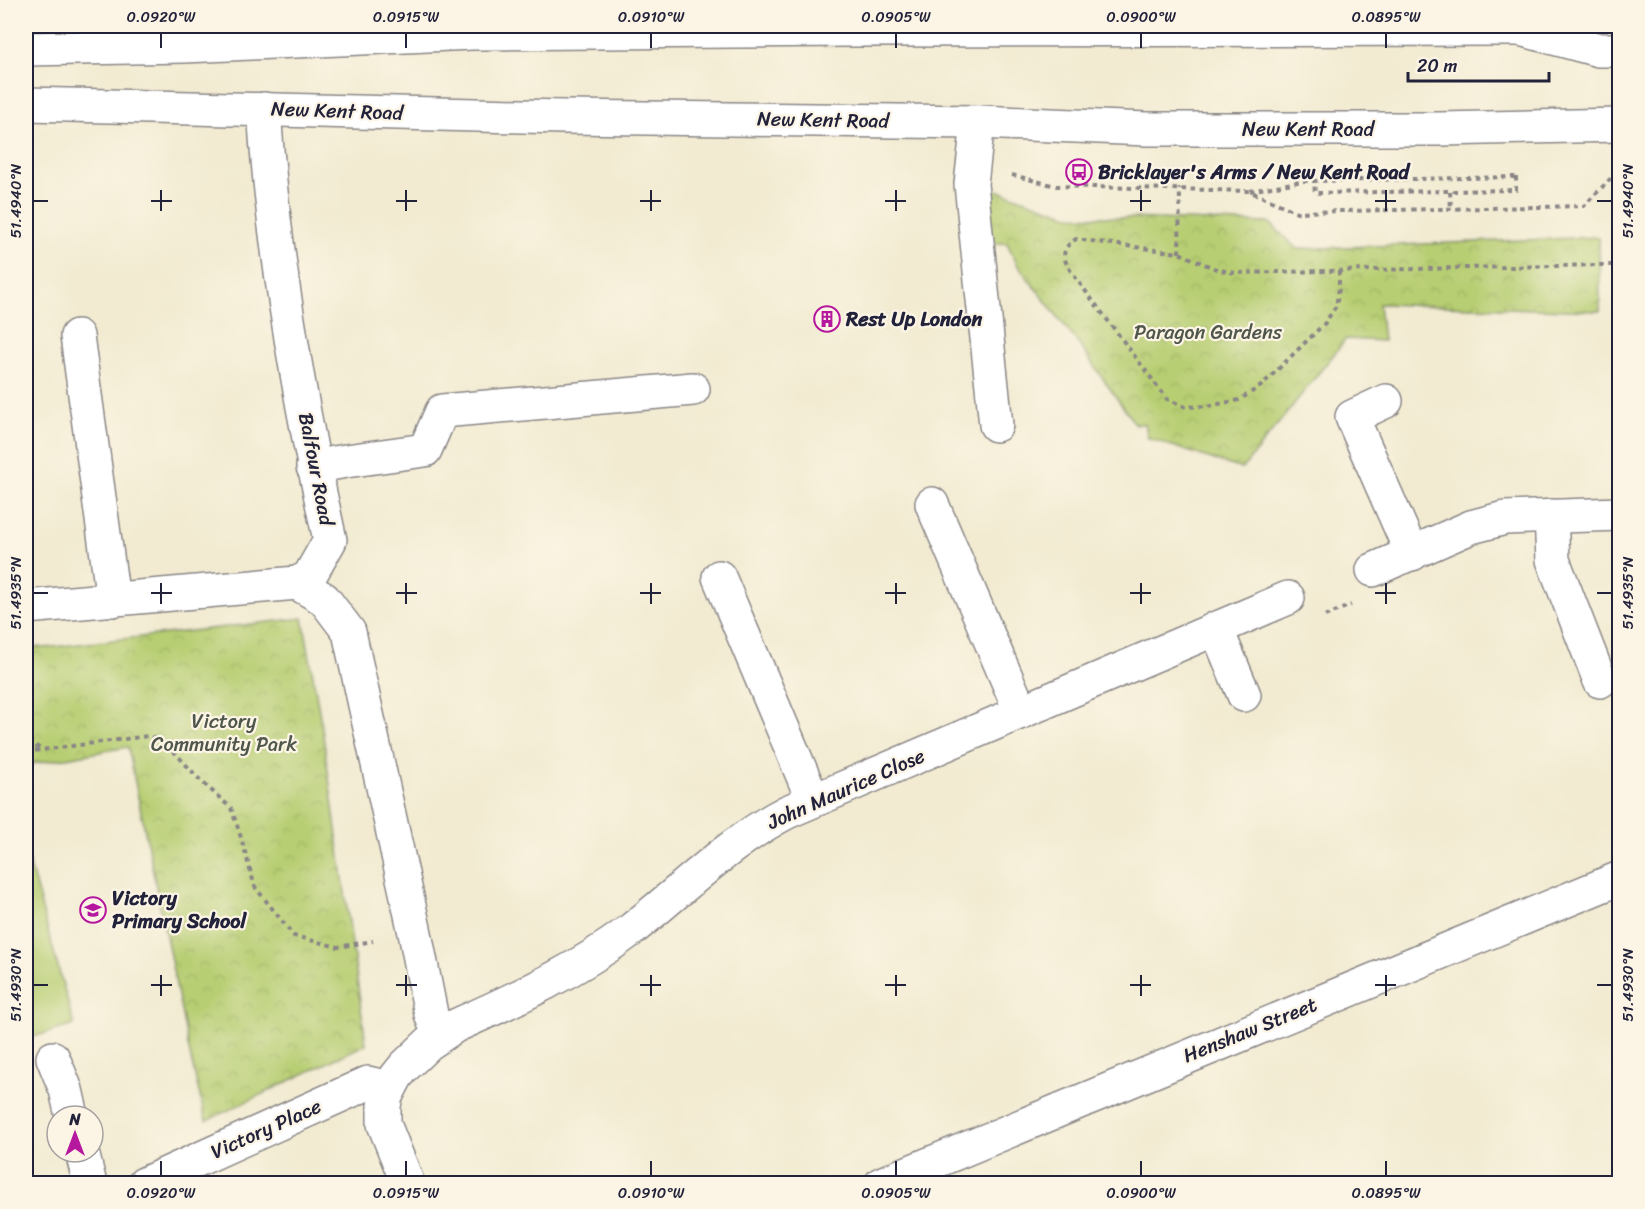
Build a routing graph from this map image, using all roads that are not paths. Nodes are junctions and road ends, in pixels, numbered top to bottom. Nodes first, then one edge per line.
1 (1469, 27) edge
2 (1524, 27) edge
3 (597, 28) edge
4 (853, 28) edge
5 (1045, 28) edge
6 (26, 49) edge
7 (1609, 50) edge
8 (26, 104) edge
9 (264, 109) junction
10 (978, 122) junction
11 (1620, 124) edge
12 (77, 336) dead end
13 (693, 389) dead end
14 (1386, 401) dead end
15 (996, 425) dead end
16 (314, 467) junction
17 (932, 504) dead end
18 (1620, 514) edge
19 (1551, 516) junction
20 (1412, 554) junction
21 (1373, 570) dead end
22 (719, 578) dead end
23 (297, 583) junction
24 (1288, 598) dead end
25 (113, 600) junction
26 (26, 607) edge
27 (1216, 628) junction
28 (1600, 681) dead end
29 (1244, 695) dead end
30 (1021, 712) junction
31 (813, 800) junction
32 (1620, 878) edge
33 (442, 1034) junction
34 (53, 1058) dead end
35 (390, 1088) junction
36 (69, 1104) edge
37 (85, 1164) edge
38 (90, 1184) edge
39 (144, 1184) edge
40 (408, 1184) edge
41 (881, 1184) edge

1 - 2 main road
1 - 5 main road
2 - 7 main road
3 - 4 main road
3 - 6 main road
4 - 5 main road
8 - 9 main road, New Kent Road
9 - 10 main road, New Kent Road
9 - 16 main road, Balfour Road
10 - 11 main road, New Kent Road
10 - 15 main road
12 - 25 main road
13 - 16 main road
14 - 20 main road
16 - 23 main road, Balfour Road
17 - 30 main road
18 - 19 main road
19 - 20 main road
19 - 28 main road
20 - 21 main road
22 - 31 main road
23 - 25 main road
23 - 33 main road
24 - 27 main road, John Maurice Close
25 - 26 main road
27 - 29 main road
27 - 30 main road, John Maurice Close
30 - 31 main road, John Maurice Close
31 - 33 main road, John Maurice Close
32 - 41 main road, Henshaw Street
33 - 35 main road, John Maurice Close
34 - 36 main road
35 - 39 main road, Victory Place
35 - 40 main road
37 - 38 main road

